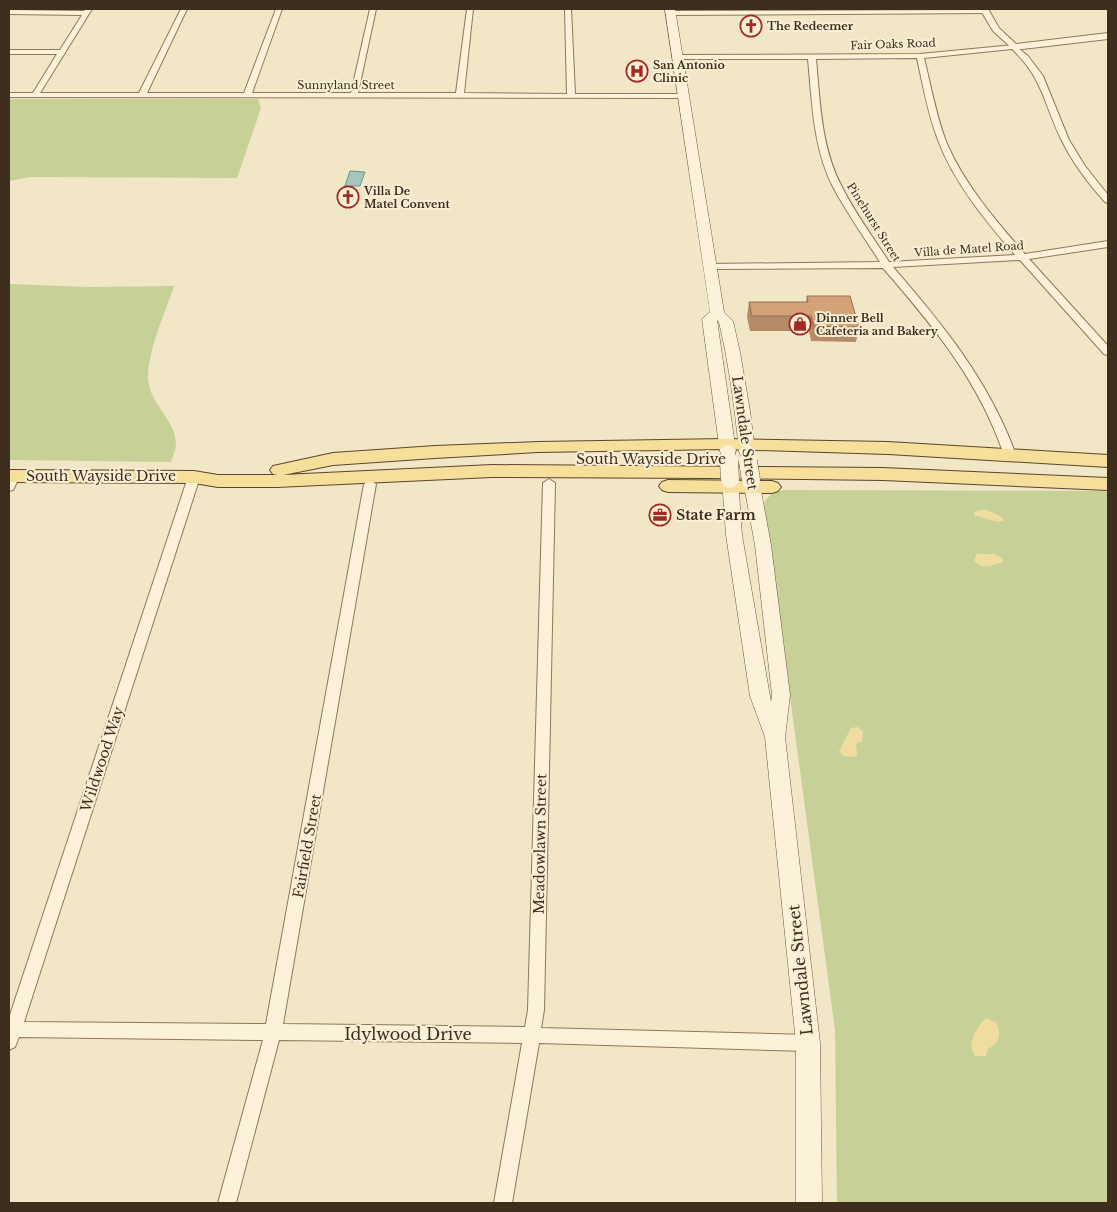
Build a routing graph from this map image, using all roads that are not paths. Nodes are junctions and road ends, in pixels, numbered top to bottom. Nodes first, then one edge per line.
1 (184, 9) edge
2 (279, 9) edge
3 (374, 9) edge
4 (470, 9) edge
5 (568, 9) edge
6 (87, 11) edge
7 (670, 11) edge
8 (985, 11) edge
9 (9, 12) edge
10 (1108, 36) edge
11 (1014, 47) junction
12 (9, 52) edge
13 (62, 52) junction
14 (920, 56) junction
15 (678, 57) junction
16 (812, 58) junction
17 (9, 95) edge
18 (35, 95) junction
19 (142, 95) junction
20 (247, 95) junction
21 (354, 96) junction
22 (460, 96) junction
23 (571, 96) junction
24 (683, 96) junction
25 (1108, 200) edge
26 (1108, 244) edge
27 (1024, 257) junction
28 (886, 265) junction
29 (710, 266) junction
30 (717, 313) junction
31 (712, 342) junction
32 (731, 342) junction
33 (1108, 352) edge
34 (727, 448) junction
35 (747, 448) junction
36 (1010, 455) junction
37 (1108, 461) edge
38 (1108, 473) edge
39 (278, 475) junction
40 (194, 477) junction
41 (10, 480) edge
42 (550, 482) junction
43 (731, 483) junction
44 (752, 483) junction
45 (370, 484) junction
46 (1108, 484) edge
47 (1108, 493) edge
48 (750, 636) junction
49 (774, 636) junction
50 (775, 737) junction
51 (10, 1033) edge
52 (272, 1033) junction
53 (532, 1035) junction
54 (808, 1043) junction
55 (227, 1203) edge
56 (503, 1203) edge
57 (809, 1203) edge

1 - 19 street
2 - 20 street
3 - 21 street
4 - 22 street
5 - 23 street
6 - 9 street
6 - 13 street
7 - 8 street
7 - 15 main road, Lawndale Street
8 - 11 street
10 - 11 street, Fair Oaks Road
11 - 14 street, Fair Oaks Road
11 - 25 street
12 - 13 street
13 - 18 street
14 - 16 street, Fair Oaks Road
14 - 27 street
15 - 16 street, Fair Oaks Road
15 - 24 main road, Lawndale Street
16 - 28 street, Pinehurst Street
17 - 18 street, Sunnyland Street
18 - 19 street, Sunnyland Street
19 - 20 street, Sunnyland Street
20 - 21 street, Sunnyland Street
21 - 22 street, Sunnyland Street
22 - 23 street, Sunnyland Street
23 - 24 street, Sunnyland Street
24 - 29 main road, Lawndale Street
26 - 27 street, Villa de Matel Road
27 - 28 street, Villa de Matel Road
27 - 33 street
28 - 29 street, Villa de Matel Road
28 - 36 street, Pinehurst Street
29 - 30 main road, Lawndale Street
30 - 31 main road, Lawndale Street
30 - 32 main road, Lawndale Street
31 - 32 main road
31 - 34 main road, Lawndale Street
32 - 35 main road, Lawndale Street
34 - 35 main road
34 - 39 main road
34 - 43 main road, Lawndale Street, bridge
35 - 36 main road
35 - 44 main road, Lawndale Street, bridge
36 - 37 main road
38 - 39 main road, South Wayside Drive
39 - 40 main road, South Wayside Drive
39 - 45 main road
39 - 46 main road, South Wayside Drive
40 - 41 main road, South Wayside Drive
40 - 51 street, Wildwood Way
42 - 43 main road
42 - 45 main road
42 - 53 street, Meadowlawn Street
43 - 44 main road
43 - 48 main road, Lawndale Street
44 - 47 main road
44 - 49 main road, Lawndale Street
45 - 52 street, Fairfield Street
48 - 49 main road
48 - 50 main road, Lawndale Street
49 - 50 main road, Lawndale Street
50 - 54 main road, Lawndale Street
51 - 52 street, Idylwood Drive
52 - 53 street, Idylwood Drive
52 - 55 street, Fairfield Street
53 - 54 street, Idylwood Drive
53 - 56 street, Meadowlawn Street
54 - 57 main road, Lawndale Street

